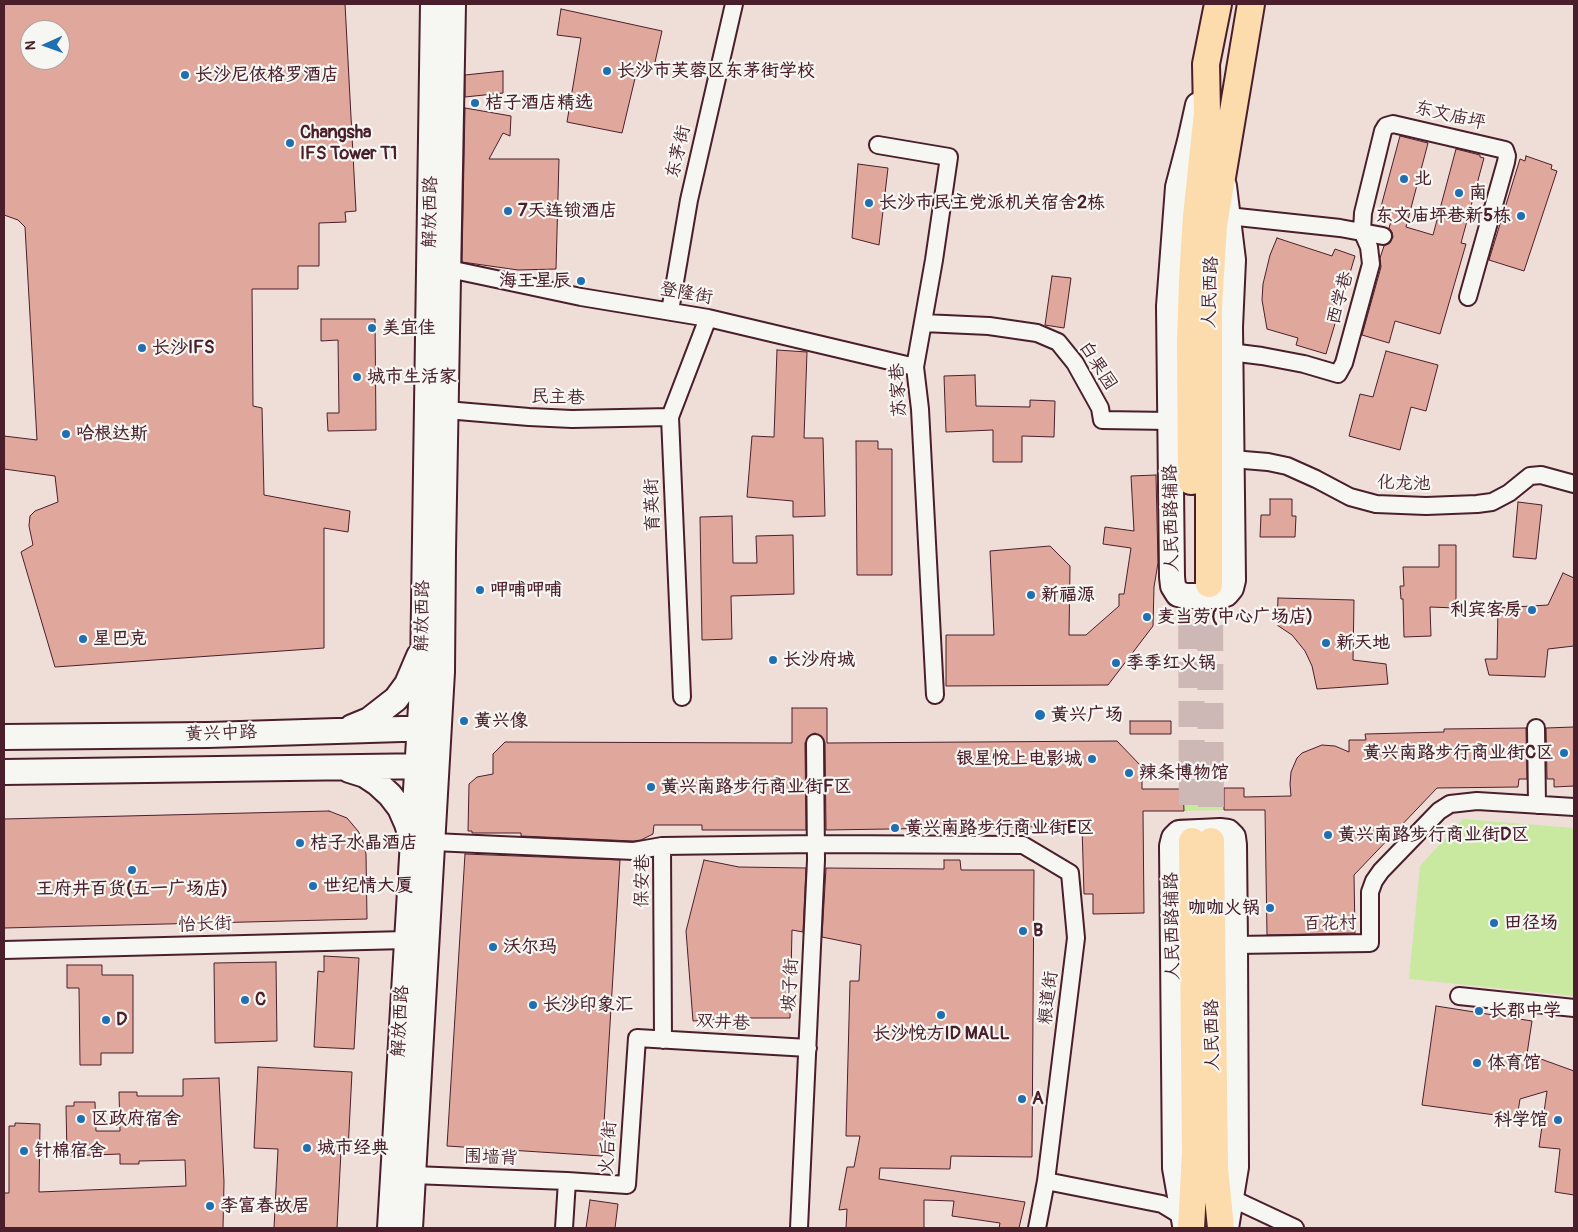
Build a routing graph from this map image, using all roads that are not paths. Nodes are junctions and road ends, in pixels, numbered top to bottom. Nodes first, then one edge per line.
1 (433, 4) edge
2 (453, 4) edge
3 (734, 4) edge
4 (1218, 4) edge
5 (1251, 4) edge
6 (1206, 64) junction
7 (1386, 126) joint
8 (878, 145) dead end
9 (1224, 174) junction
10 (1228, 216) junction
11 (1362, 231) junction
12 (1383, 236) dead end
13 (449, 269) junction
14 (1468, 297) dead end
15 (670, 311) junction
16 (708, 318) junction
17 (923, 323) junction
18 (1230, 352) junction
19 (915, 367) junction
20 (446, 410) junction
21 (670, 417) junction
22 (1170, 421) junction
23 (1232, 458) junction
24 (1574, 484) edge
25 (423, 640) junction
26 (935, 695) dead end
27 (682, 696) dead end
28 (429, 728) junction
29 (1536, 728) dead end
30 (339, 731) junction
31 (4, 737) edge
32 (815, 743) dead end
33 (427, 766) junction
34 (338, 767) junction
35 (4, 772) edge
36 (1537, 804) junction
37 (1574, 807) edge
38 (423, 844) junction
39 (816, 844) junction
40 (1023, 845) joint
41 (662, 846) junction
42 (406, 940) junction
43 (1235, 945) junction
44 (4, 950) edge
45 (1459, 996) dead end
46 (1574, 1008) edge
47 (637, 1038) joint
48 (663, 1040) junction
49 (808, 1048) junction
50 (413, 1175) junction
51 (567, 1181) junction
52 (1046, 1181) junction
53 (1231, 1198) junction
54 (1188, 1227) edge
55 (390, 1228) edge
56 (410, 1228) edge
57 (564, 1228) edge
58 (799, 1228) edge
59 (1037, 1228) edge
60 (1221, 1228) edge
61 (1226, 1228) edge
62 (1295, 1228) edge

1 - 25 main road, 解放西路
2 - 13 main road, 解放西路
3 - 15 street, 东茅街
4 - 6 main road, 人民西路
5 - 9 main road, 人民西路
6 - 9 main road, 人民西路
6 - 22 main road, 人民西路辅路
7 - 11 street, 西学巷
7 - 14 street, 东文庙坪
8 - 17 street, 苏家巷
9 - 10 main road, 人民西路辅路
10 - 11 street
10 - 18 main road, 人民西路辅路
11 - 12 street
11 - 18 street, 西学巷
13 - 15 street, 登隆街
13 - 20 main road, 解放西路
15 - 16 street, 登隆街
16 - 19 street, 登隆街
16 - 21 street, 育英街
17 - 19 street, 苏家巷
17 - 22 street, 白果园
18 - 23 main road, 人民西路辅路
19 - 26 street, 苏家巷
20 - 21 street, 民主巷
20 - 28 main road, 解放西路
21 - 27 street, 育英街
22 - 23 main road, 人民西路辅路
23 - 24 street, 化龙池
25 - 28 main road, 解放西路
25 - 30 main road
28 - 30 main road, 黄兴中路
28 - 33 main road, 解放西路
29 - 36 street
30 - 31 main road, 黄兴中路
32 - 39 street, 坡子街
33 - 34 main road, 黄兴中路
33 - 38 main road, 解放西路
34 - 35 main road, 黄兴中路
34 - 38 main road
36 - 37 street, 百花村
36 - 43 street, 百花村
38 - 41 street
38 - 42 main road, 解放西路
38 - 50 main road, 解放西路
39 - 40 street, 保安巷
39 - 41 street, 保安巷
39 - 49 street, 坡子街
40 - 52 street, 粮道街
41 - 48 street, 保安巷
42 - 44 street, 怡长街
42 - 55 main road, 解放西路
43 - 53 main road, 人民西路辅路
43 - 54 main road, 人民西路辅路
45 - 46 street
47 - 48 street, 双井巷
47 - 51 street, 火后街
48 - 49 street, 双井巷
49 - 58 street, 坡子街
50 - 51 street, 围墙背
50 - 56 main road, 解放西路
51 - 57 street
52 - 54 street
52 - 59 street
53 - 61 main road, 人民西路辅路
53 - 62 street
54 - 60 main road, 人民西路

